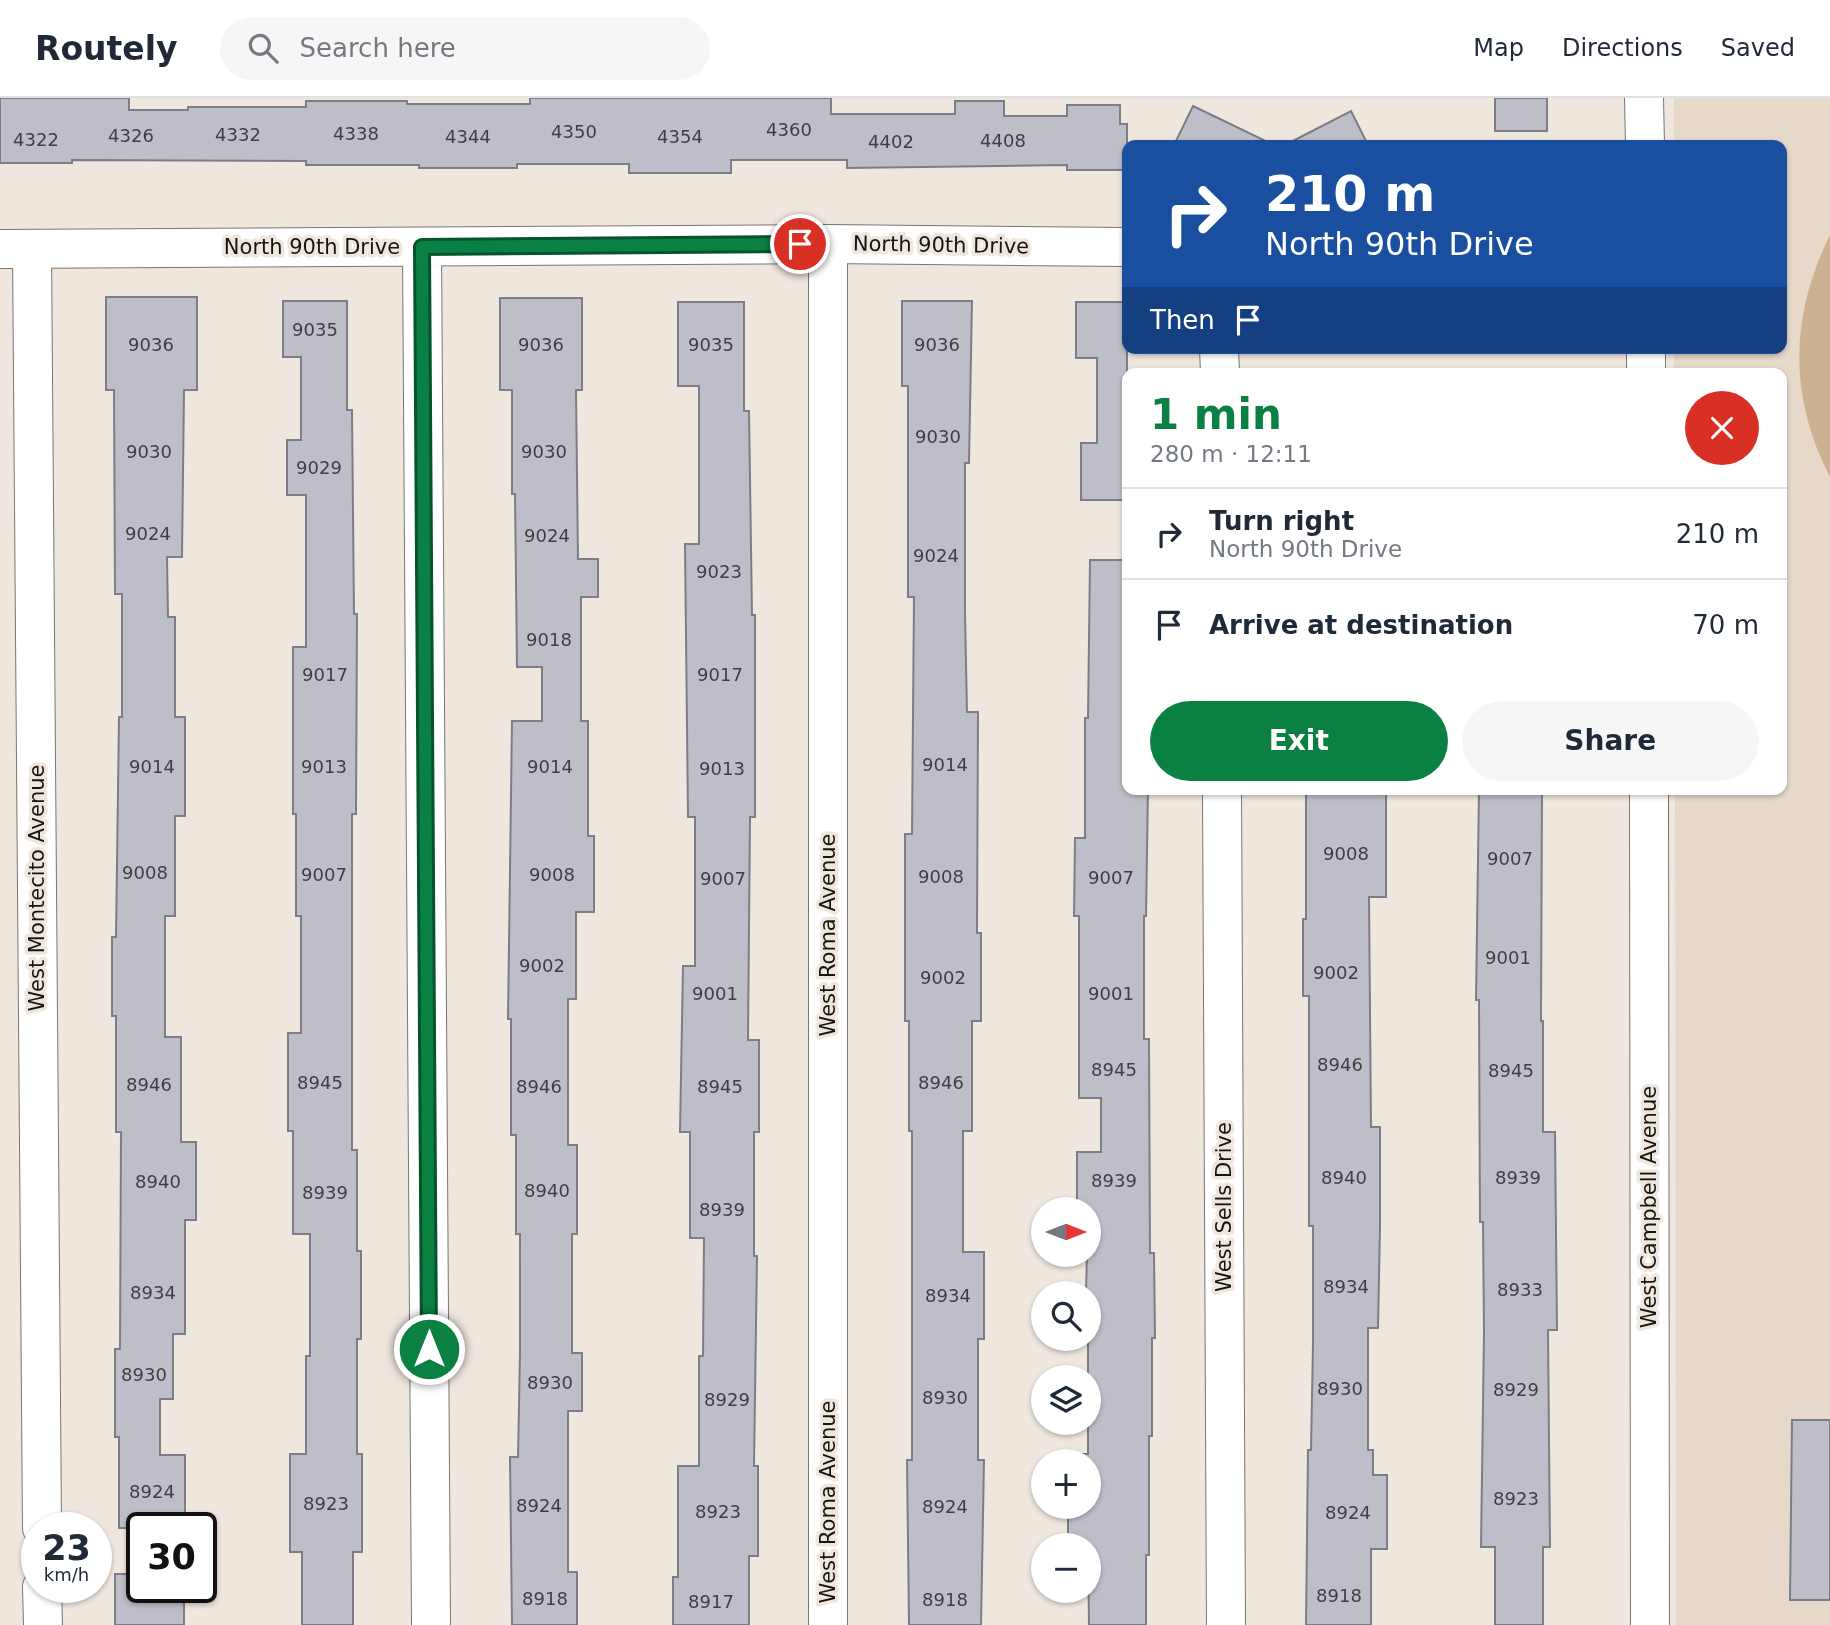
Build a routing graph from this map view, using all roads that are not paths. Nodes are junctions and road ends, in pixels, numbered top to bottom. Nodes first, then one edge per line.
1 (1644, 98) edge
2 (1645, 140) edge
3 (828, 244) junction
4 (422, 247) junction
5 (1122, 247) edge
6 (16, 249) edge
7 (1222, 795) edge
8 (1649, 795) edge
9 (42, 1512) edge
10 (42, 1603) edge
11 (43, 1625) edge
12 (431, 1625) edge
13 (828, 1625) edge
14 (1226, 1625) edge
15 (1650, 1625) edge

1 - 2 street
3 - 4 street, North 90th Drive
3 - 5 street, North 90th Drive
3 - 13 street, West Roma Avenue
4 - 6 street, North 90th Drive
4 - 12 street
6 - 9 street, West Montecito Avenue
7 - 14 street, West Sells Drive
8 - 15 street, West Campbell Avenue
10 - 11 street

